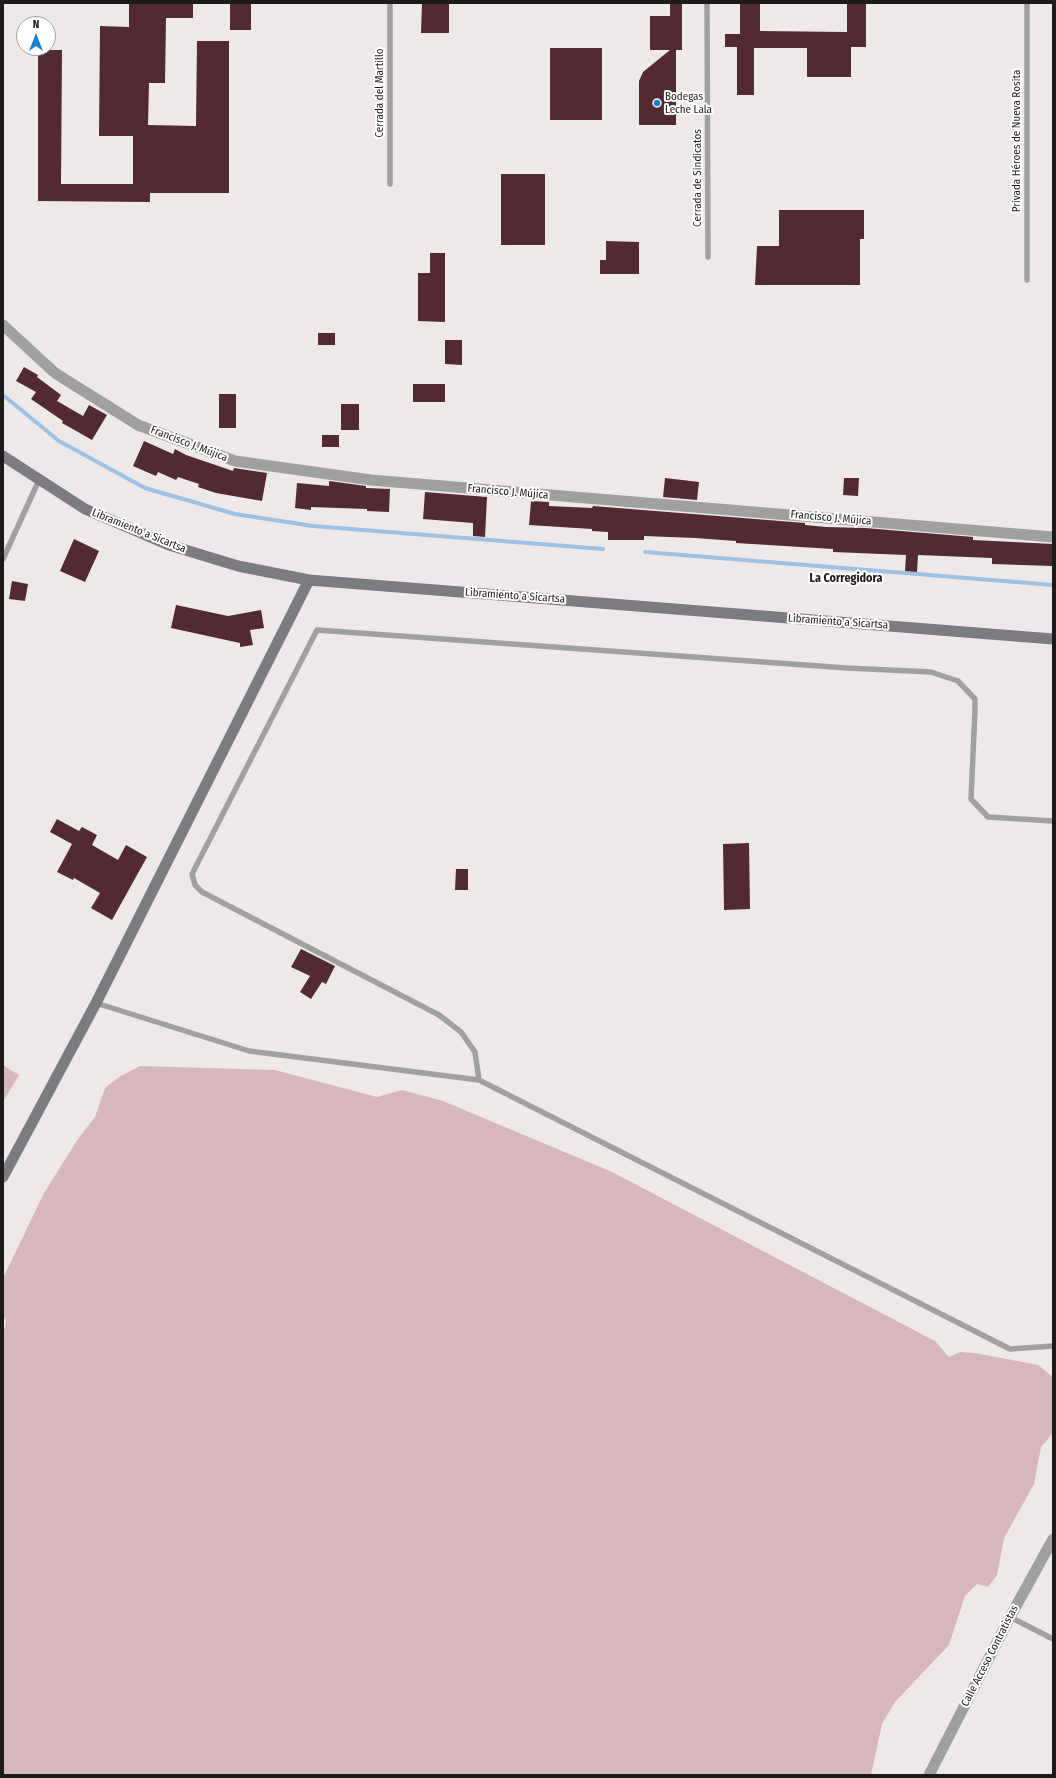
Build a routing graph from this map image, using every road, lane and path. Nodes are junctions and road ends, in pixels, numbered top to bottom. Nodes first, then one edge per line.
1 (390, 3) edge
2 (708, 3) edge
3 (1027, 3) edge
4 (390, 184) dead end
5 (708, 257) dead end
6 (1027, 280) dead end
7 (3, 325) edge
8 (3, 456) edge
9 (39, 480) junction
10 (1053, 537) edge
11 (3, 559) edge
12 (309, 580) junction
13 (1053, 638) edge
14 (1053, 821) edge
15 (96, 1003) junction
16 (479, 1080) junction
17 (3, 1177) edge
18 (1053, 1346) edge
19 (1053, 1539) edge
20 (1010, 1617) junction
21 (1053, 1639) edge
22 (929, 1775) edge

1 - 4 lane, Cerrada del Martillo
2 - 5 lane, Cerrada de Sindicatos
3 - 6 lane, Privada Héroes de Nueva Rosita
7 - 10 street, Francisco J. Mújica
8 - 9 main road, Libramiento a Sicartsa
9 - 11 lane
9 - 12 main road, Libramiento a Sicartsa
12 - 13 main road, Libramiento a Sicartsa
12 - 15 main road
14 - 16 lane
15 - 16 lane
15 - 17 main road
16 - 18 lane
19 - 20 street, Calle Acceso Contratistas
20 - 21 lane
20 - 22 street, Calle Acceso Contratistas

